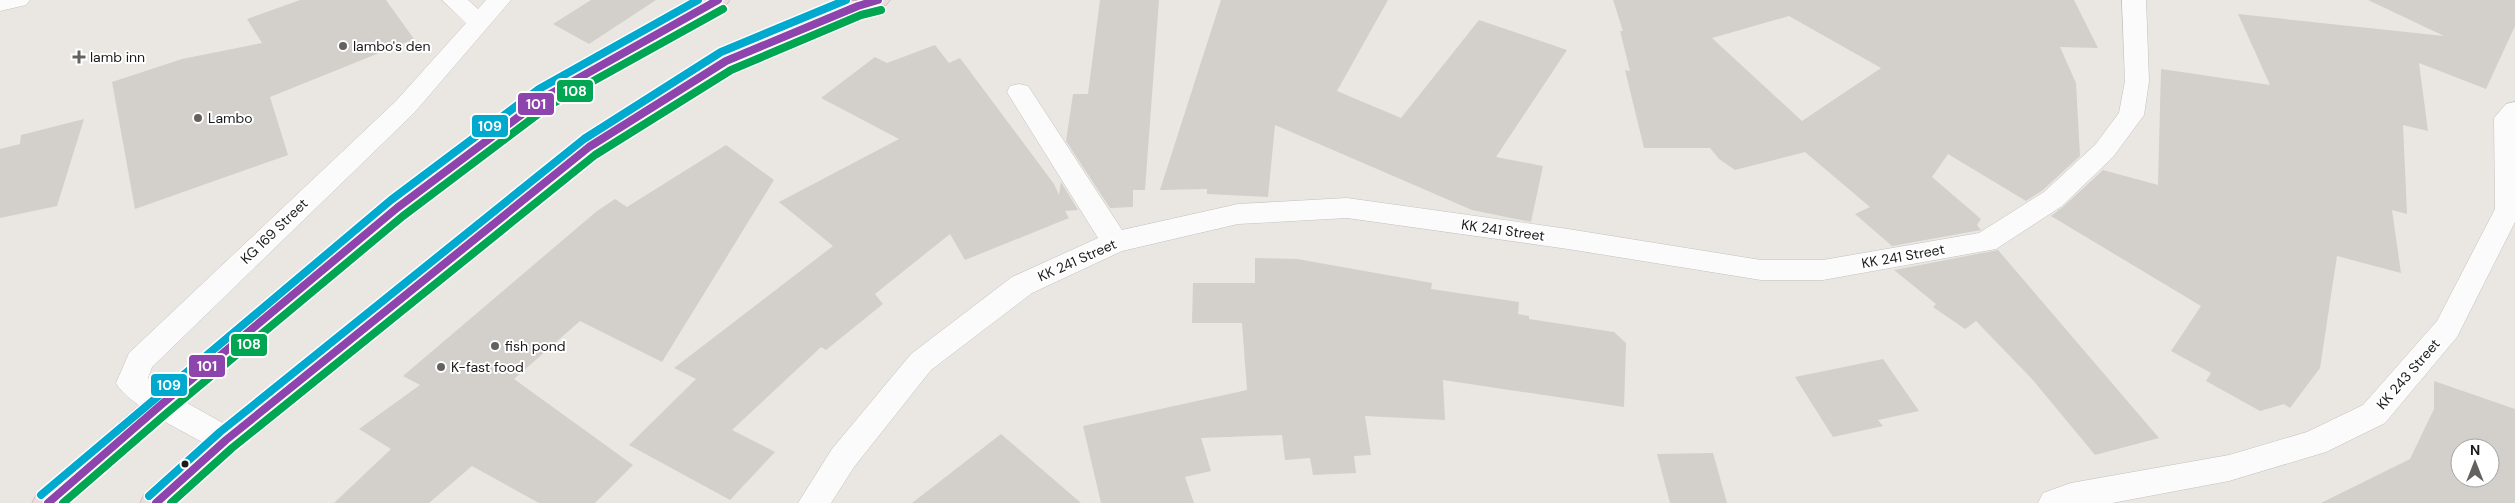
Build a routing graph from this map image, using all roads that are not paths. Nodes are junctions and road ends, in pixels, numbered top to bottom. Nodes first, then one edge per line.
1 (18, 0) edge
2 (454, 0) edge
3 (499, 0) edge
4 (718, 0) edge
5 (878, 0) edge
6 (2134, 0) edge
7 (0, 4) edge
8 (480, 23) junction
9 (1019, 92) dead end
10 (2515, 110) edge
11 (1115, 242) junction
12 (162, 404) junction
13 (226, 440) junction
14 (48, 503) edge
15 (156, 503) edge
16 (814, 503) edge
17 (2054, 503) edge

1 - 7 street
2 - 8 street
3 - 8 street, KG 169 Street
4 - 12 highway
5 - 13 highway
6 - 11 street, KK 241 Street
8 - 12 street, KG 169 Street
9 - 11 street
10 - 17 street, KK 243 Street
11 - 16 street, KK 241 Street
12 - 13 street, KG 169 Street
12 - 14 highway
13 - 15 highway

